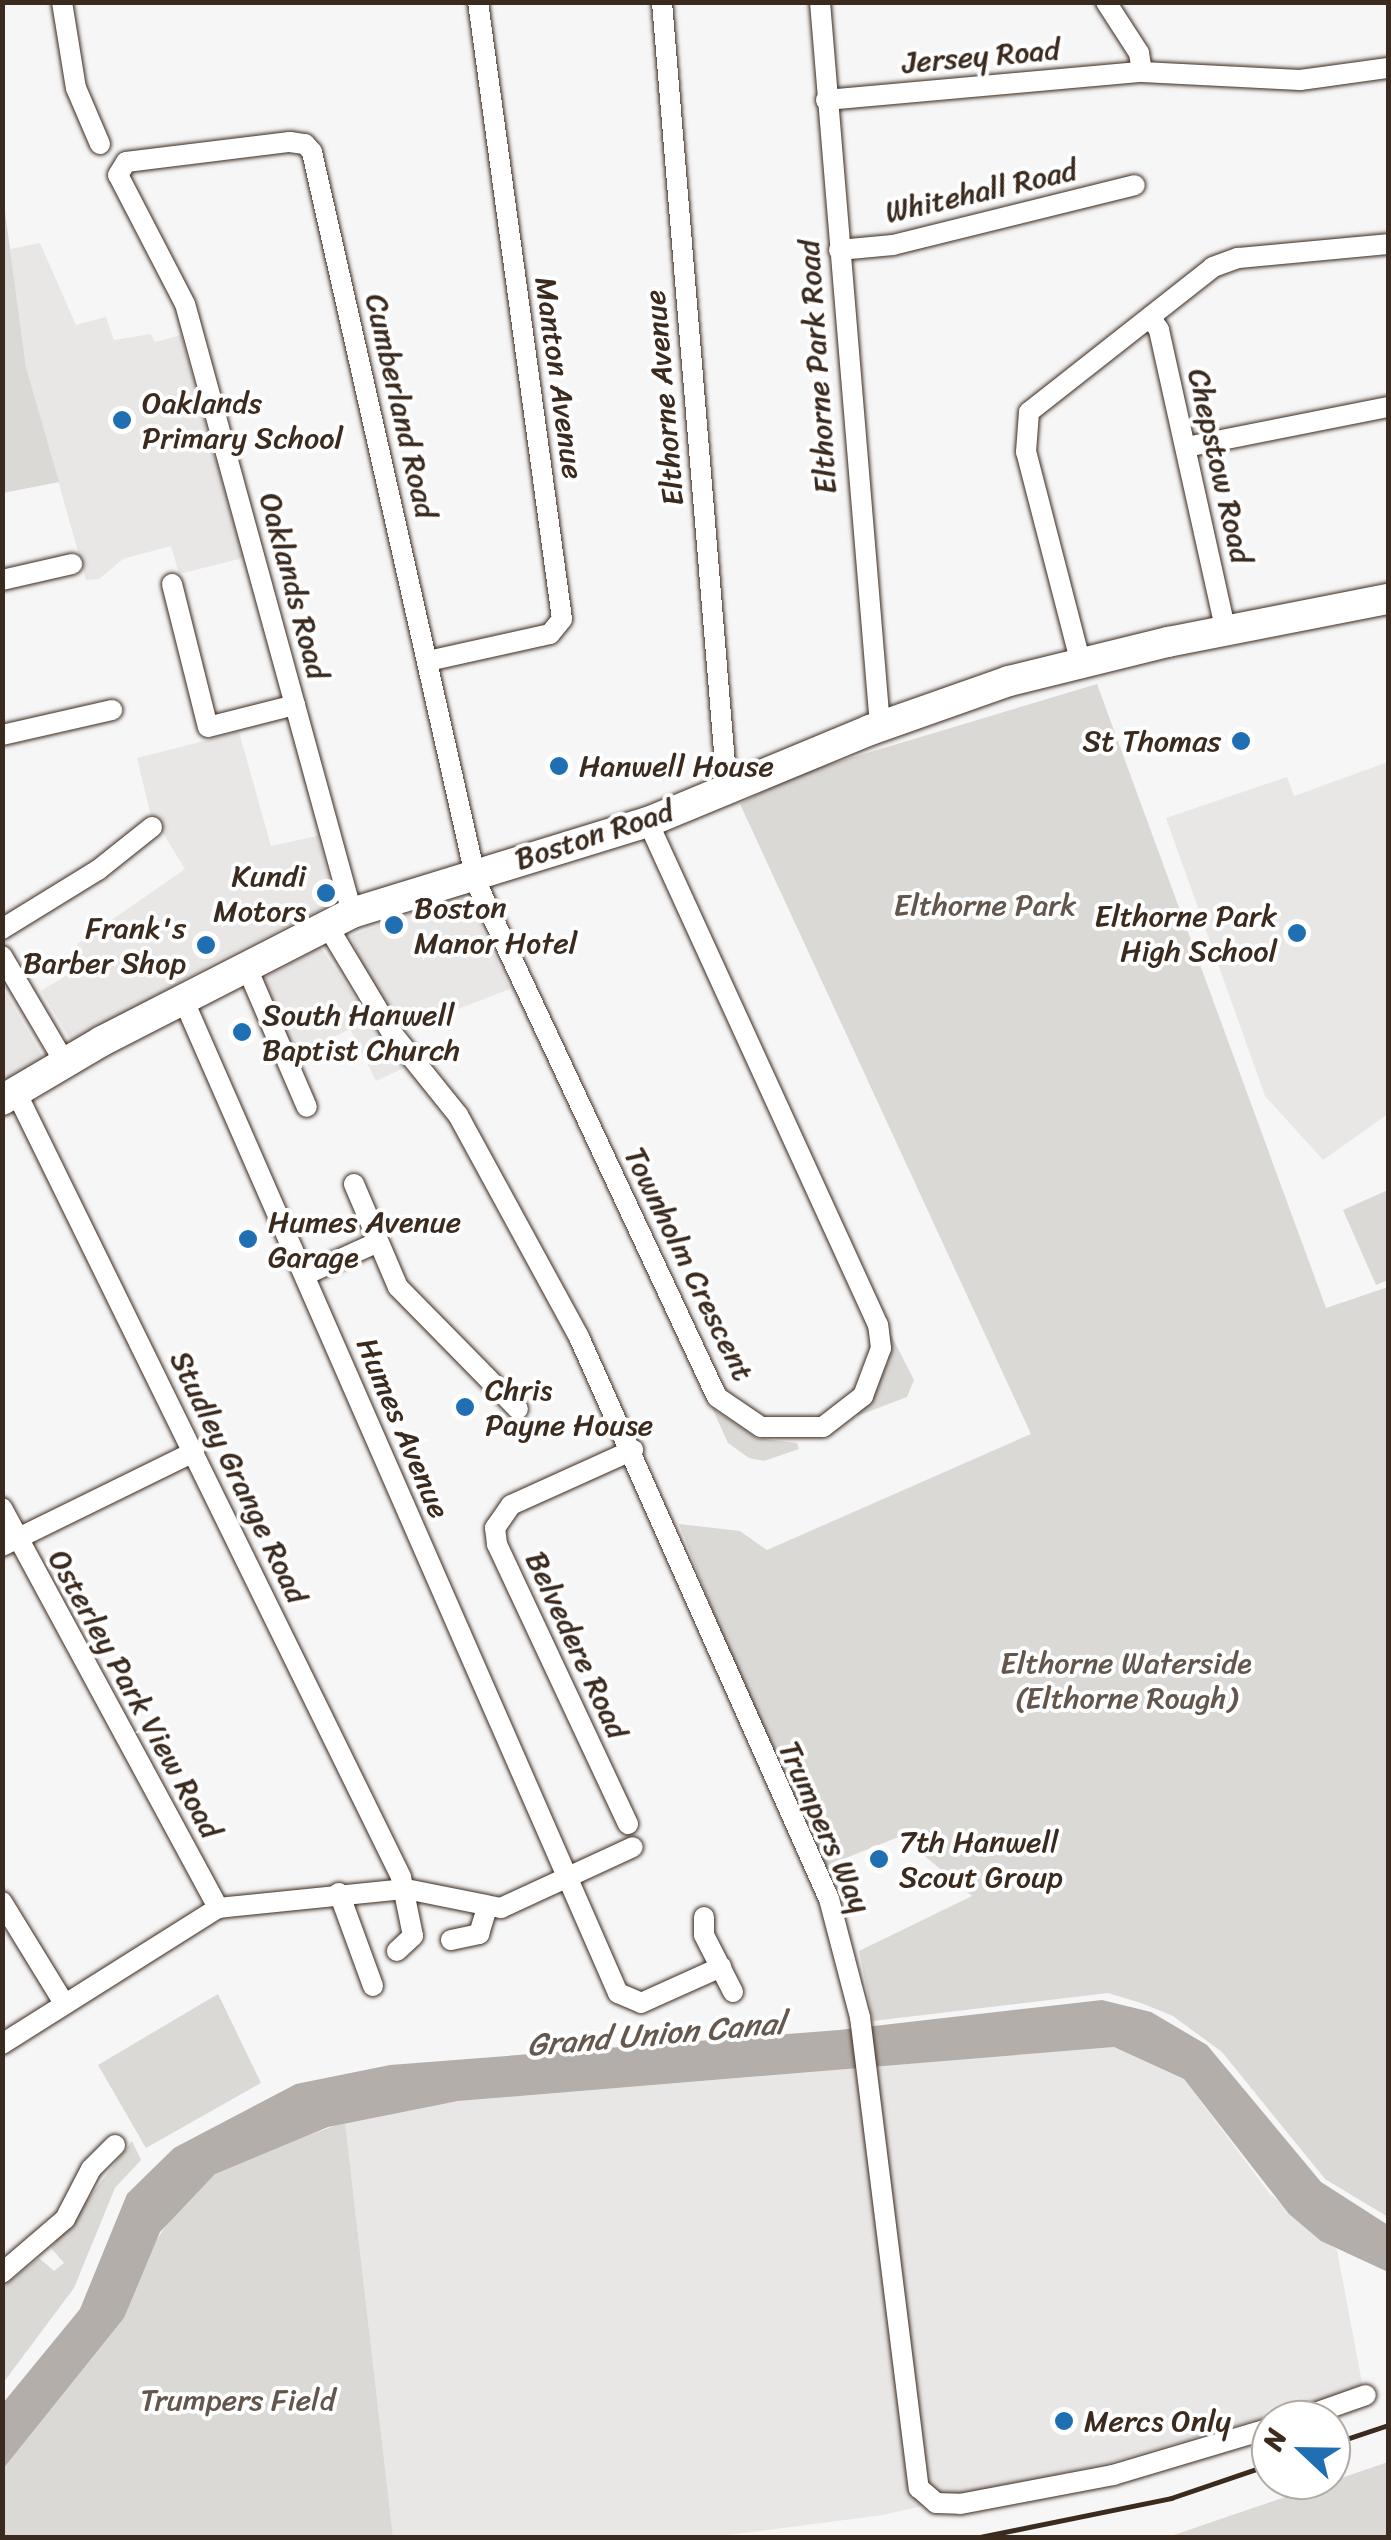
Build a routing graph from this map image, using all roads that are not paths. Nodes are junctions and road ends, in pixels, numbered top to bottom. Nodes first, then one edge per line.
1 (62, 2) edge
2 (478, 2) edge
3 (662, 2) edge
4 (820, 2) edge
5 (1106, 2) edge
6 (1388, 68) edge
7 (1142, 72) junction
8 (826, 100) junction
9 (100, 144) dead end
10 (118, 170) joint
11 (1135, 185) dead end
12 (1388, 244) edge
13 (839, 250) junction
14 (1150, 317) junction
15 (1388, 407) edge
16 (1186, 447) junction
17 (72, 564) dead end
18 (2, 580) edge
19 (172, 584) dead end
20 (1388, 599) edge
21 (1226, 631) junction
22 (428, 661) junction
23 (1081, 664) junction
24 (295, 705) junction
25 (112, 710) dead end
26 (880, 726) junction
27 (2, 735) edge
28 (728, 788) junction
29 (648, 822) junction
30 (152, 827) dead end
31 (476, 872) junction
32 (340, 919) junction
33 (2, 929) edge
34 (2, 956) edge
35 (247, 968) junction
36 (184, 1001) junction
37 (64, 1063) junction
38 (9, 1096) edge
39 (307, 1107) dead end
40 (354, 1184) dead end
41 (378, 1242) junction
42 (305, 1275) junction
43 (518, 1409) dead end
44 (632, 1450) junction
45 (194, 1452) junction
46 (2, 1508) edge
47 (10, 1543) edge
48 (628, 1824) dead end
49 (633, 1847) dead end
50 (566, 1879) junction
51 (406, 1889) junction
52 (340, 1894) junction
53 (2, 1902) edge
54 (218, 1908) junction
55 (487, 1908) junction
56 (704, 1917) dead end
57 (500, 1932) dead end
58 (478, 1934) junction
59 (450, 1940) dead end
60 (396, 1952) dead end
61 (722, 1966) junction
62 (374, 1986) dead end
63 (733, 1992) dead end
64 (64, 2002) junction
65 (2, 2044) edge
66 (115, 2145) dead end
67 (2, 2273) edge
68 (1366, 2395) dead end
69 (1351, 2400) edge
70 (1251, 2434) edge

1 - 9 street
2 - 22 street, Manton Avenue
3 - 28 street, Elthorne Avenue
4 - 8 street, Elthorne Park Road
5 - 7 street
6 - 7 street, Jersey Road
7 - 8 street, Jersey Road
8 - 13 street, Elthorne Park Road
10 - 22 street, Cumberland Road
10 - 24 street, Oaklands Road
11 - 13 street, Whitehall Road
12 - 14 street
13 - 26 street, Elthorne Park Road
14 - 16 street, Chepstow Road
14 - 23 street
15 - 16 street
16 - 21 street, Chepstow Road
17 - 18 street
19 - 24 street
20 - 21 main road, Boston Road
21 - 23 main road, Boston Road
22 - 31 street, Cumberland Road
23 - 26 main road, Boston Road
24 - 32 street, Oaklands Road
25 - 27 street
26 - 28 main road, Boston Road
28 - 29 main road, Boston Road
29 - 31 main road, Boston Road
29 - 31 street, Townholm Crescent
30 - 33 street
31 - 32 main road, Boston Road
32 - 35 main road, Boston Road
32 - 44 street, Trumpers Way
34 - 37 street
35 - 36 main road, Boston Road
35 - 39 street
36 - 37 main road, Boston Road
36 - 42 street, Humes Avenue
37 - 38 main road, Boston Road
38 - 45 street, Studley Grange Road
40 - 41 street
41 - 42 street
41 - 43 street
42 - 50 street, Humes Avenue
44 - 48 street, Belvedere Road
44 - 70 street, Trumpers Way
45 - 47 street
45 - 51 street, Studley Grange Road
46 - 47 street, Osterley Park View Road
47 - 54 street, Osterley Park View Road
49 - 50 street
50 - 55 street
50 - 61 street, Humes Avenue
51 - 52 street
51 - 55 street
51 - 60 street, Studley Grange Road
52 - 54 street
52 - 62 street
53 - 64 street
54 - 64 street
55 - 58 street
56 - 61 street
57 - 58 street
58 - 59 street
61 - 63 street
64 - 65 street
66 - 67 street
68 - 69 street

